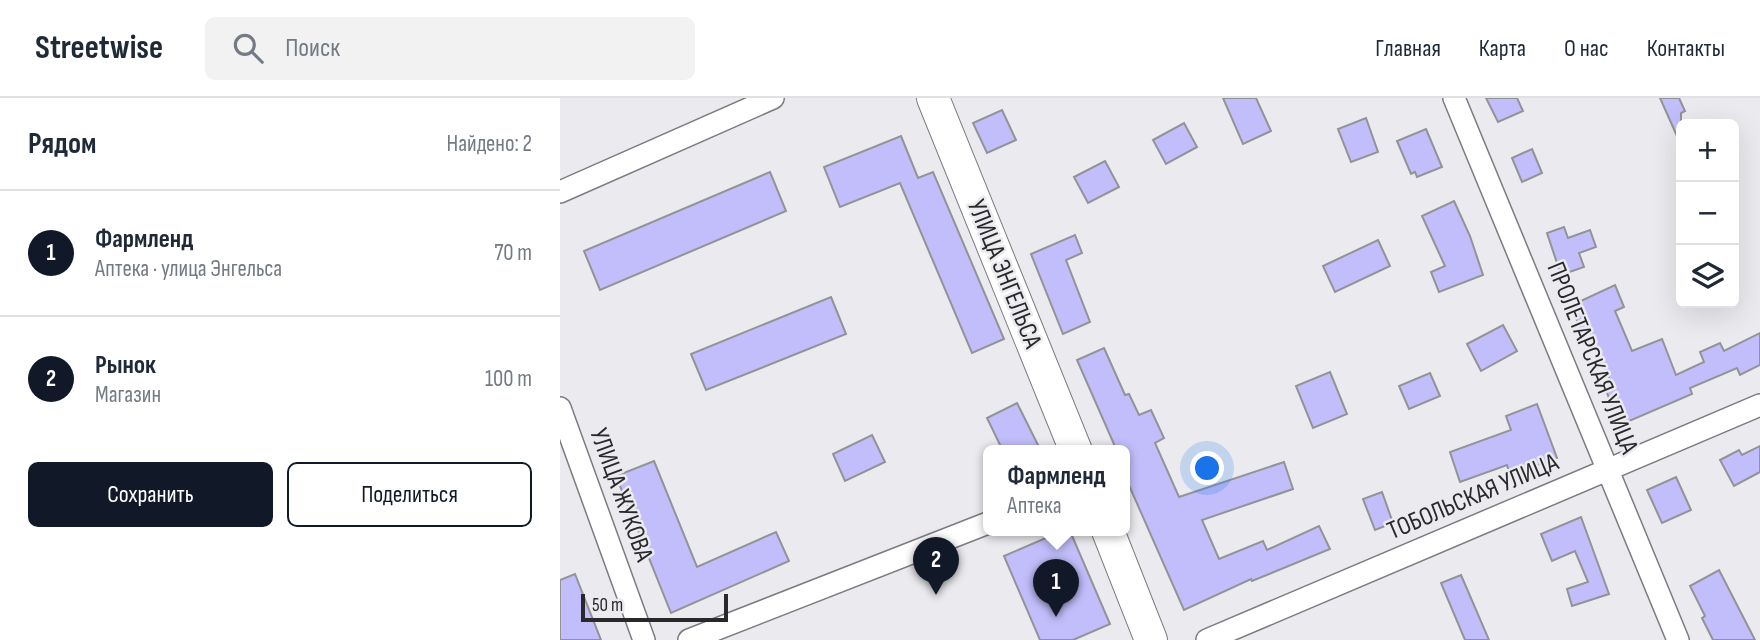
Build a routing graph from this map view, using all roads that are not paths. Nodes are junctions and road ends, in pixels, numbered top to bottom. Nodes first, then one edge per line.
1 (773, 98) edge
2 (933, 98) edge
3 (1454, 98) edge
4 (560, 192) edge
5 (1760, 405) edge
6 (560, 408) edge
7 (1074, 445) edge
8 (1608, 471) junction
9 (983, 525) edge
10 (1110, 536) edge
11 (644, 640) edge
12 (690, 640) edge
13 (1151, 640) edge
14 (1207, 640) edge
15 (1678, 640) edge

1 - 4 street
2 - 7 main road, УЛИЦА ЭНГЕЛЬСА
3 - 8 street, ПРОЛЕТАРСКАЯ УЛИЦА
5 - 8 street, ТОБОЛЬСКАЯ УЛИЦА
6 - 11 street, УЛИЦА ЖУКОВА
8 - 14 street, ТОБОЛЬСКАЯ УЛИЦА
8 - 15 street, ПРОЛЕТАРСКАЯ УЛИЦА
9 - 12 street
10 - 13 main road

